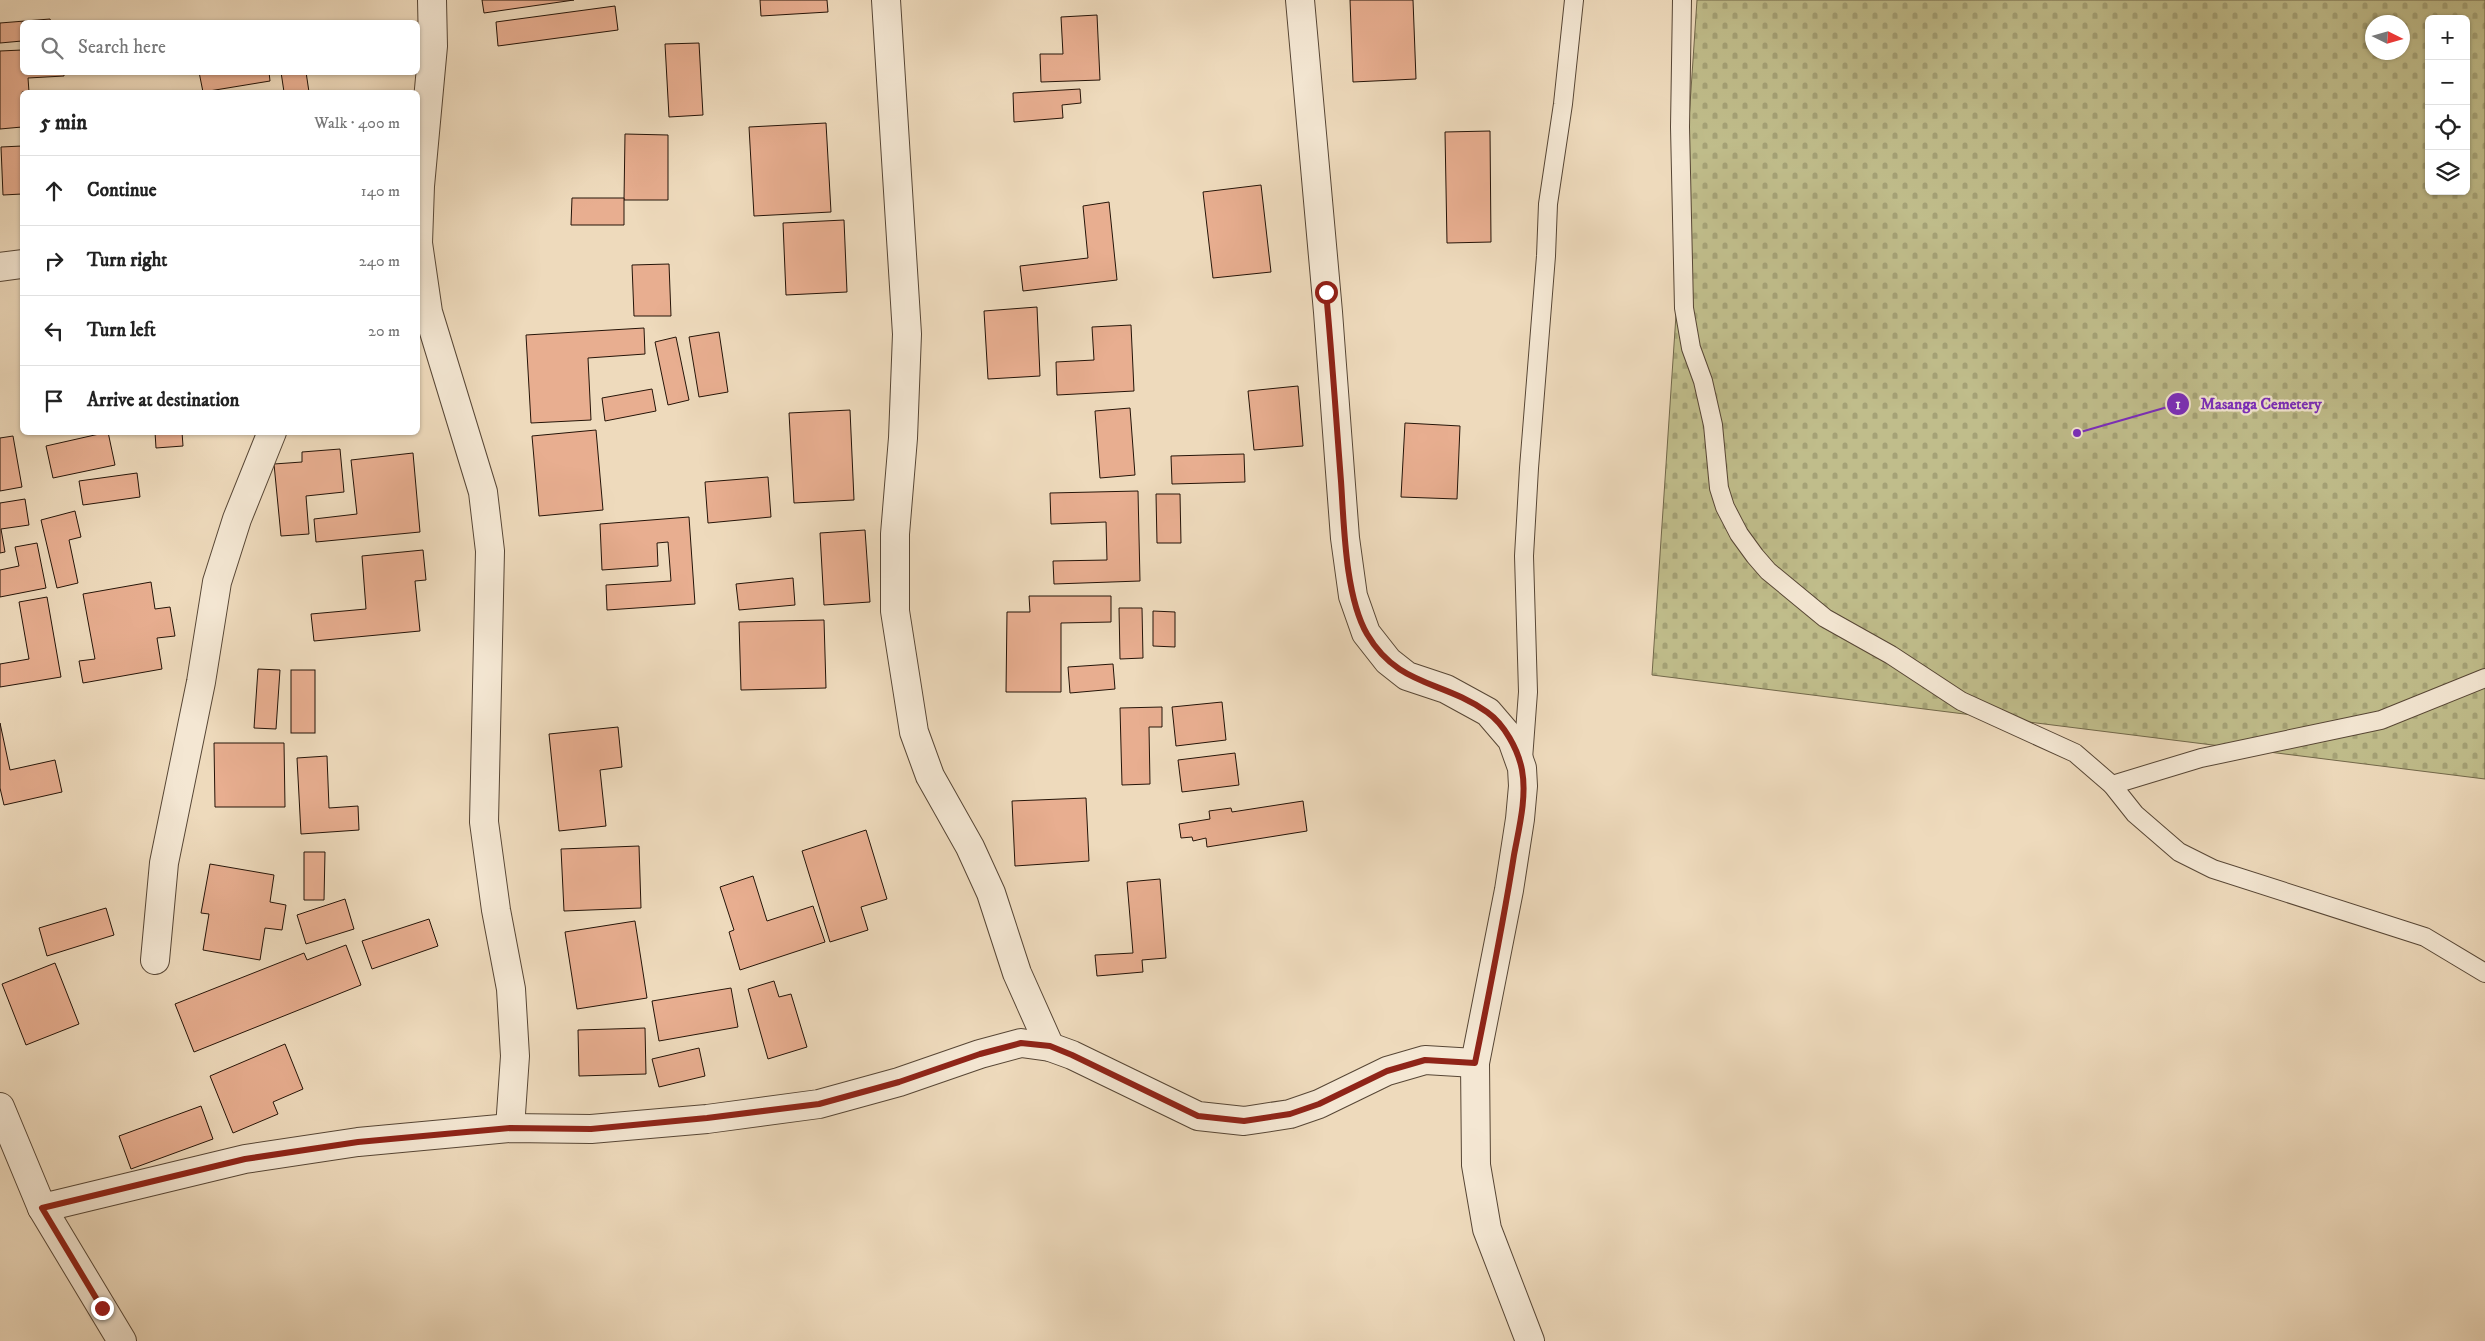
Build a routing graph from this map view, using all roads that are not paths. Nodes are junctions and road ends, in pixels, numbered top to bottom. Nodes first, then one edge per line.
1 (432, 0) edge
2 (886, 0) edge
3 (1300, 0) edge
4 (1574, 0) edge
5 (1682, 0) edge
6 (420, 167) edge
7 (420, 257) edge
8 (20, 264) edge
9 (0, 267) edge
10 (271, 435) edge
11 (2485, 678) edge
12 (1522, 768) junction
13 (2112, 785) junction
14 (155, 960) dead end
15 (2485, 973) edge
16 (1050, 1046) junction
17 (1475, 1063) junction
18 (0, 1107) edge
19 (510, 1128) junction
20 (42, 1208) junction
21 (122, 1341) edge
22 (1530, 1341) edge

1 - 6 street
2 - 16 street
3 - 12 street
4 - 12 lane
5 - 13 lane
7 - 19 street
8 - 9 street
10 - 14 street
11 - 13 lane
12 - 17 street
13 - 15 lane
16 - 17 street
16 - 19 street
17 - 22 street
18 - 20 street
19 - 20 street
20 - 21 street

